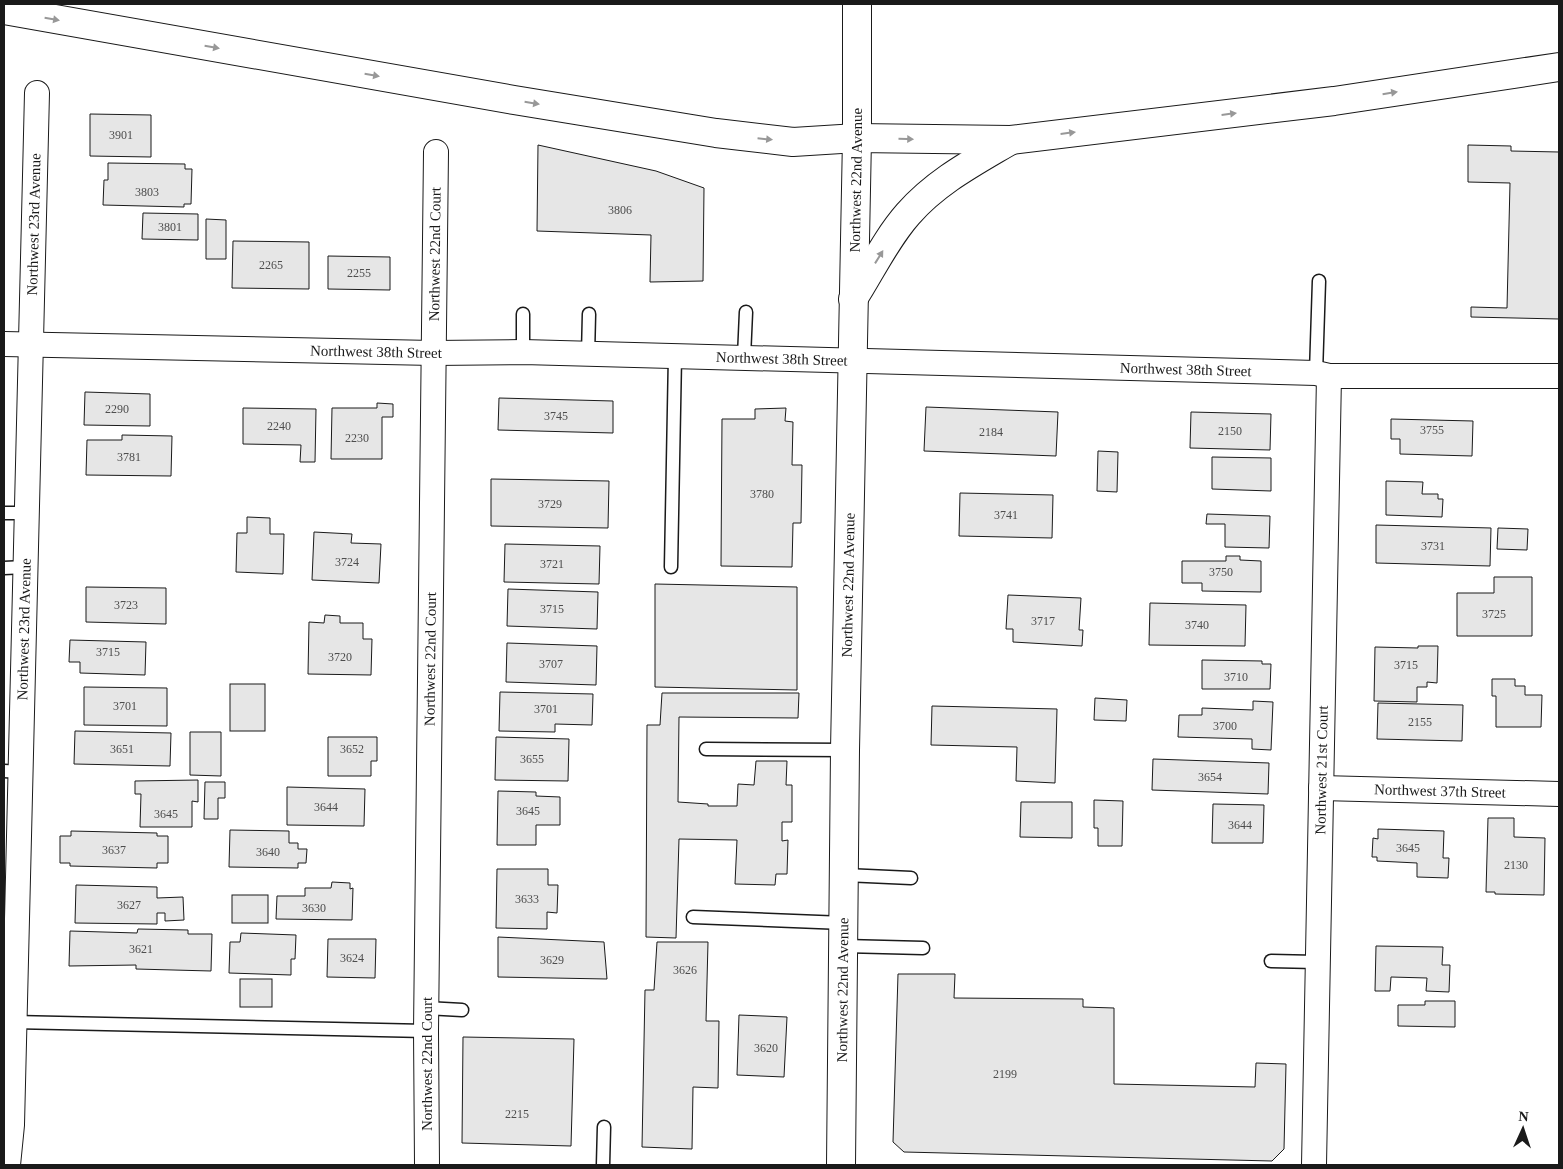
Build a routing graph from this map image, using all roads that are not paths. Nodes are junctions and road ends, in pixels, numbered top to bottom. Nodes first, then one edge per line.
1 (858, 4) edge
2 (4, 10) edge
3 (1559, 67) edge
4 (37, 93) dead end
5 (857, 138) junction
6 (1011, 140) junction
7 (436, 152) dead end
8 (1319, 281) dead end
9 (853, 299) junction
10 (746, 312) dead end
11 (523, 314) dead end
12 (589, 314) dead end
13 (4, 344) edge
14 (31, 345) junction
15 (523, 352) junction
16 (433, 353) junction
17 (588, 354) junction
18 (675, 356) junction
19 (744, 357) junction
20 (852, 361) junction
21 (1322, 374) junction
22 (1559, 376) edge
23 (4, 513) edge
24 (27, 514) junction
25 (671, 566) dead end
26 (15, 568) edge
27 (706, 749) dead end
28 (845, 750) junction
29 (12, 771) edge
30 (1321, 788) junction
31 (1559, 794) edge
32 (845, 875) junction
33 (911, 878) dead end
34 (11, 891) edge
35 (693, 917) dead end
36 (844, 935) junction
37 (923, 948) dead end
38 (1271, 961) dead end
39 (1316, 962) junction
40 (462, 1010) dead end
41 (426, 1019) junction
42 (13, 1022) junction
43 (604, 1127) dead end
44 (8, 1165) edge
45 (427, 1165) edge
46 (604, 1165) edge
47 (841, 1165) edge
48 (1314, 1165) edge

1 - 5 main road, Northwest 22nd Avenue
2 -> 5 main road
6 -> 3 main road
4 - 14 street, Northwest 23rd Avenue
5 -> 6 main road
5 - 9 main road, Northwest 22nd Avenue
9 -> 6 main road
7 - 16 street, Northwest 22nd Court
8 - 21 lane
9 - 20 main road, Northwest 22nd Avenue
10 - 19 lane
11 - 15 lane
12 - 17 lane
13 - 14 street, Northwest 38th Street
14 - 16 street, Northwest 38th Street
14 - 24 street, Northwest 23rd Avenue
15 - 16 street, Northwest 38th Street
15 - 17 street, Northwest 38th Street
16 - 41 street, Northwest 22nd Court
17 - 18 street, Northwest 38th Street
18 - 19 street, Northwest 38th Street
18 - 25 lane
19 - 20 street, Northwest 38th Street
20 - 21 street, Northwest 38th Street
20 - 28 main road, Northwest 22nd Avenue
21 - 22 street, Northwest 38th Street
21 - 30 street, Northwest 21st Court
23 - 24 lane
24 - 26 street, Northwest 23rd Avenue
26 - 29 street, Northwest 23rd Avenue
27 - 28 lane
28 - 32 main road, Northwest 22nd Avenue
29 - 34 street, Northwest 23rd Avenue
30 - 31 street, Northwest 37th Street
30 - 39 street, Northwest 21st Court
32 - 33 lane
32 - 36 main road, Northwest 22nd Avenue
34 - 42 street, Northwest 23rd Avenue
35 - 36 lane
36 - 37 lane
36 - 47 main road, Northwest 22nd Avenue
38 - 39 lane
39 - 48 street, Northwest 21st Court
40 - 41 lane
41 - 42 lane
41 - 45 street, Northwest 22nd Court
42 - 44 street, Northwest 23rd Avenue
43 - 46 lane

